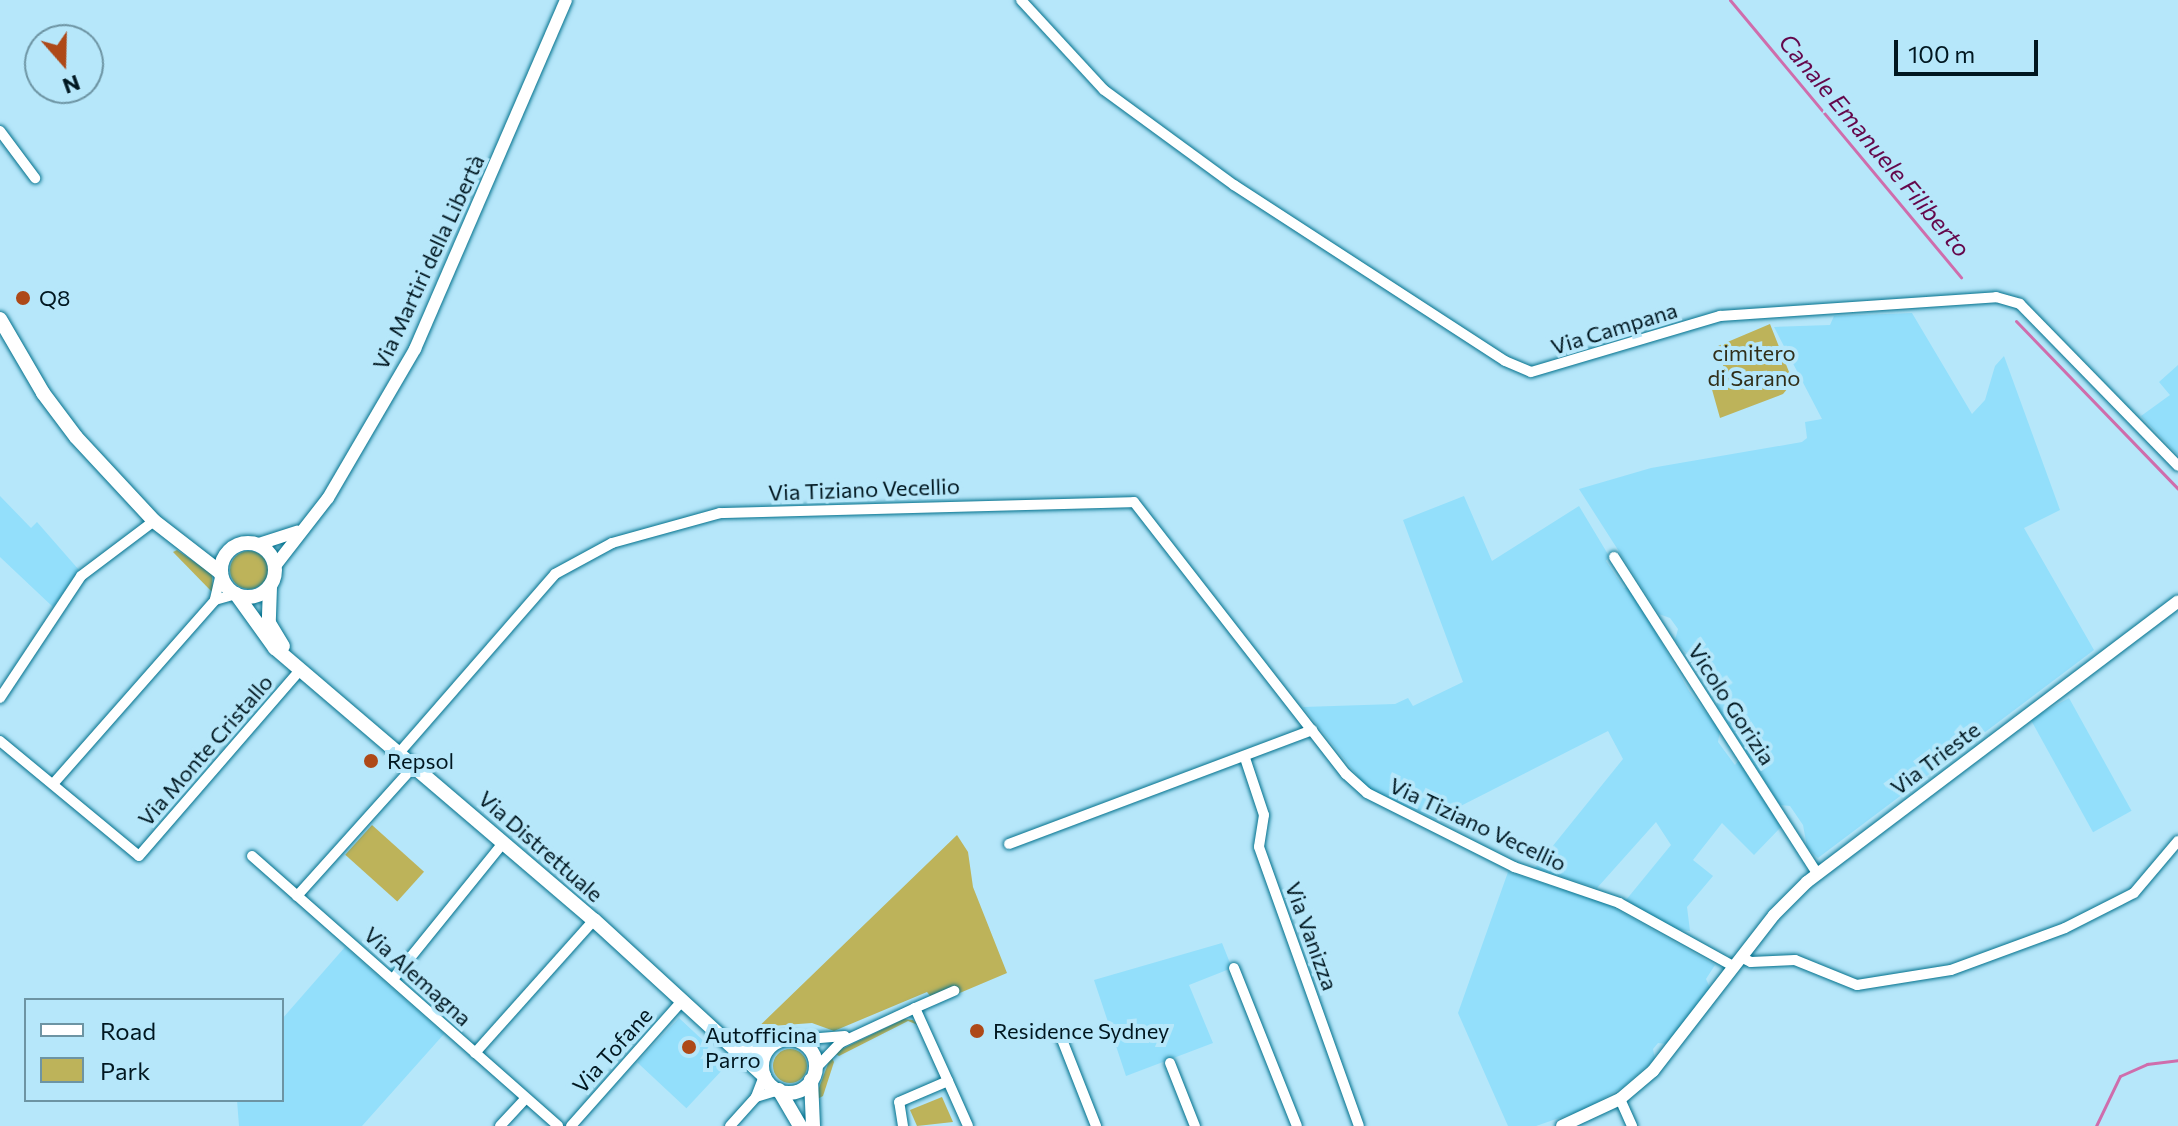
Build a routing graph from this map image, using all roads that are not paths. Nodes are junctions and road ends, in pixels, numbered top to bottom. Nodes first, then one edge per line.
1 (566, 0) edge
2 (1021, 0) edge
3 (0, 131) edge
4 (35, 178) dead end
5 (0, 319) edge
6 (2178, 466) edge
7 (154, 521) junction
8 (303, 529) junction
9 (181, 544) junction
10 (259, 544) junction
11 (231, 548) junction
12 (1614, 557) dead end
13 (275, 566) junction
14 (221, 573) junction
15 (270, 587) junction
16 (236, 594) junction
17 (215, 600) junction
18 (2178, 601) edge
19 (298, 667) junction
20 (0, 698) edge
21 (1312, 730) junction
22 (0, 741) edge
23 (399, 753) junction
24 (1245, 758) junction
25 (414, 766) junction
26 (53, 784) junction
27 (2178, 841) edge
28 (504, 842) junction
29 (1009, 844) dead end
30 (252, 856) dead end
31 (1817, 873) junction
32 (297, 896) junction
33 (594, 920) junction
34 (1738, 962) junction
35 (1234, 968) dead end
36 (393, 979) junction
37 (954, 991) dead end
38 (683, 1000) junction
39 (915, 1008) junction
40 (855, 1034) junction
41 (718, 1035) junction
42 (1061, 1037) dead end
43 (795, 1040) junction
44 (767, 1050) junction
45 (475, 1053) junction
46 (1170, 1063) dead end
47 (814, 1074) junction
48 (764, 1076) junction
49 (948, 1081) junction
50 (779, 1090) junction
51 (756, 1097) junction
52 (525, 1099) junction
53 (1620, 1099) junction
54 (500, 1126) edge
55 (558, 1126) edge
56 (571, 1126) edge
57 (730, 1126) edge
58 (800, 1126) edge
59 (813, 1126) edge
60 (903, 1126) edge
61 (968, 1126) edge
62 (1096, 1126) edge
63 (1195, 1126) edge
64 (1297, 1126) edge
65 (1359, 1126) edge
66 (1562, 1126) edge
67 (1632, 1126) edge

1 - 8 street, Via Martiri della Libertà
2 - 6 street, Via Campana
3 - 4 street
5 - 7 main road, Via Distrettuale
7 - 9 main road, Via Distrettuale
7 - 20 street
8 - 10 street
8 - 13 street, Via Martiri della Libertà
9 - 11 main road
9 - 14 main road, Via Distrettuale
10 - 11 main road
10 - 13 main road
11 - 14 main road
12 - 31 street, Vicolo Gorizia
13 - 15 main road, Via Distrettuale
14 - 16 main road, Via Distrettuale
14 - 17 street
15 - 16 main road
15 - 19 main road, Via Distrettuale
16 - 17 street
16 - 19 main road, Via Distrettuale
17 - 26 street
18 - 31 street, Via Trieste
19 - 23 main road, Via Distrettuale
19 - 26 street, Via Monte Cristallo
21 - 23 street, Via Tiziano Vecellio
21 - 24 street
21 - 34 street, Via Tiziano Vecellio
22 - 26 street
23 - 25 main road, Via Distrettuale
24 - 29 street
24 - 65 street, Via Vanizza
25 - 28 main road, Via Distrettuale
25 - 32 street
27 - 34 street, Via Tiziano Vecellio
28 - 33 main road, Via Distrettuale
28 - 36 street
30 - 32 street, Via Alemagna
31 - 34 street, Via Trieste
32 - 36 street, Via Alemagna
33 - 38 main road, Via Distrettuale
33 - 45 street
34 - 53 street
35 - 64 street
36 - 45 street, Via Alemagna
37 - 39 street
38 - 41 main road, Via Distrettuale
38 - 56 street, Via Tofane
39 - 40 street
39 - 49 street
40 - 43 street
40 - 47 street
41 - 44 main road
41 - 48 main road, Via Distrettuale
42 - 62 street
43 - 44 main road
43 - 47 main road
44 - 48 main road
45 - 52 street, Via Alemagna
46 - 63 street
47 - 50 main road
47 - 59 main road
48 - 50 main road
48 - 51 street
49 - 60 street
49 - 61 street
50 - 51 street
50 - 58 main road
51 - 57 street
52 - 54 street
52 - 55 street, Via Alemagna
53 - 66 street
53 - 67 street

